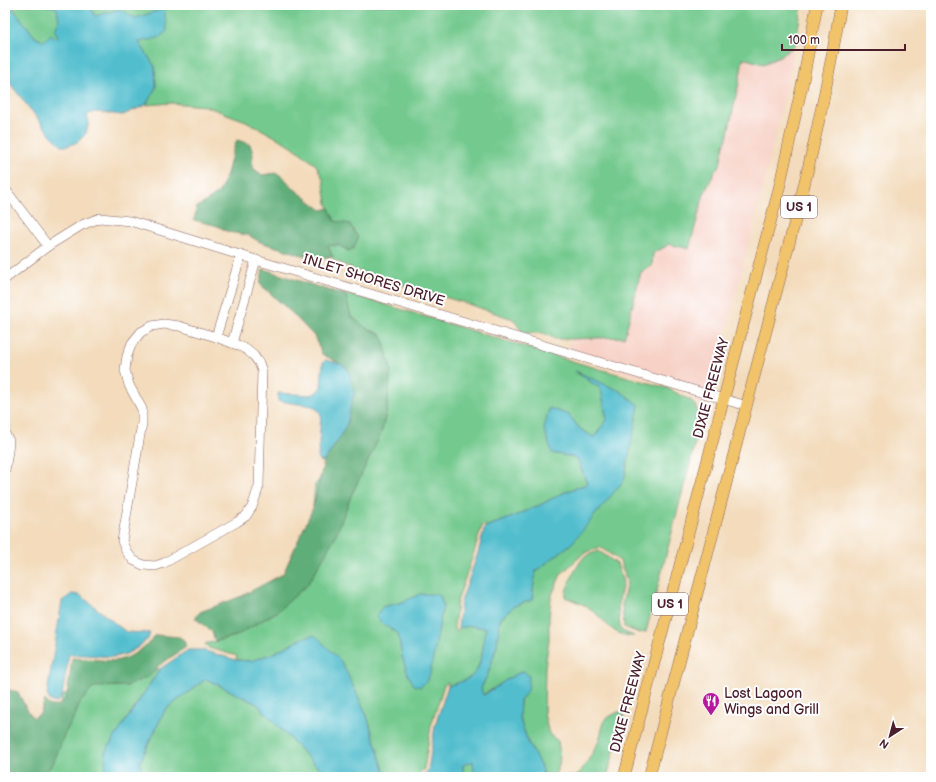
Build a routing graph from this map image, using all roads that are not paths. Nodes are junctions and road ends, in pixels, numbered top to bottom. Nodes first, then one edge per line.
1 (817, 5) edge
2 (841, 5) edge
3 (5, 189) edge
4 (48, 246) junction
5 (241, 255) junction
6 (256, 260) junction
7 (5, 279) edge
8 (216, 337) junction
9 (232, 343) junction
10 (724, 399) junction
11 (747, 406) junction
12 (5, 434) edge
13 (5, 470) edge
14 (624, 777) edge
15 (649, 777) edge

1 - 10 main road, DIXIE FREEWAY / US 1
2 - 11 main road, US 1
3 - 4 street
4 - 5 street, INLET SHORES DRIVE
4 - 7 street, INLET SHORES DRIVE
5 - 6 street, INLET SHORES DRIVE
5 - 8 street
6 - 9 street
6 - 10 street, INLET SHORES DRIVE
8 - 9 street
8 - 9 street
10 - 11 street, INLET SHORES DRIVE
10 - 14 main road, DIXIE FREEWAY / US 1
11 - 15 main road, US 1
12 - 13 street

